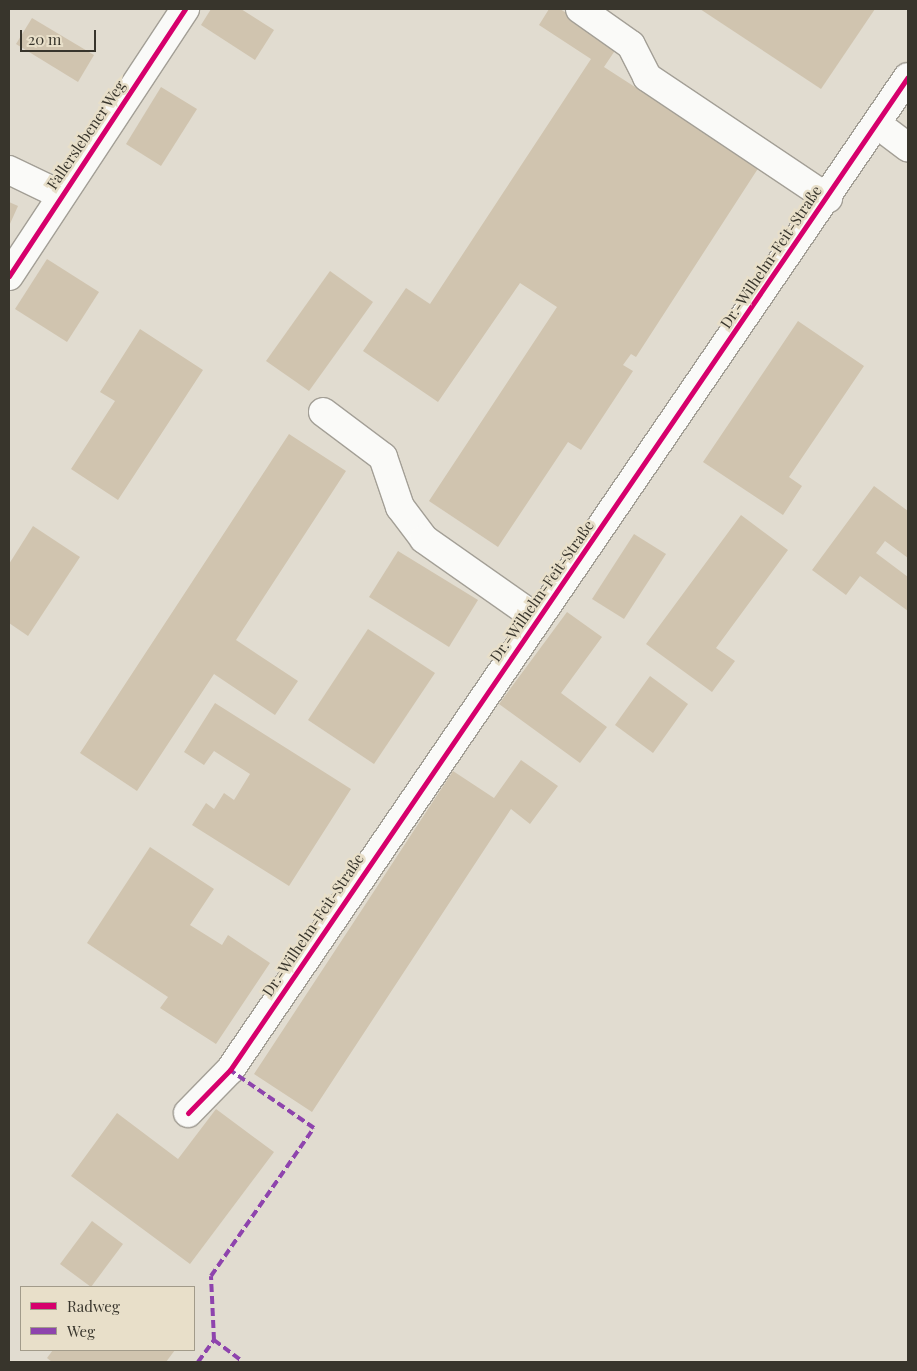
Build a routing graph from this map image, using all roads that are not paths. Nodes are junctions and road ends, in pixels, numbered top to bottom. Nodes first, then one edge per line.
1 (185, 9) edge
2 (580, 9) edge
3 (908, 77) edge
4 (877, 124) junction
5 (908, 147) edge
6 (9, 170) edge
7 (61, 196) junction
8 (828, 198) junction
9 (9, 276) edge
10 (323, 412) dead end
11 (538, 619) junction
12 (188, 1113) dead end

1 - 7 street, Fallerslebener Weg
2 - 8 street
3 - 4 street, Dr.-Wilhelm-Feit-Straße
4 - 5 street
4 - 8 street, Dr.-Wilhelm-Feit-Straße
6 - 7 street
7 - 9 street, Fallerslebener Weg
8 - 11 street, Dr.-Wilhelm-Feit-Straße
10 - 11 street
11 - 12 street, Dr.-Wilhelm-Feit-Straße

